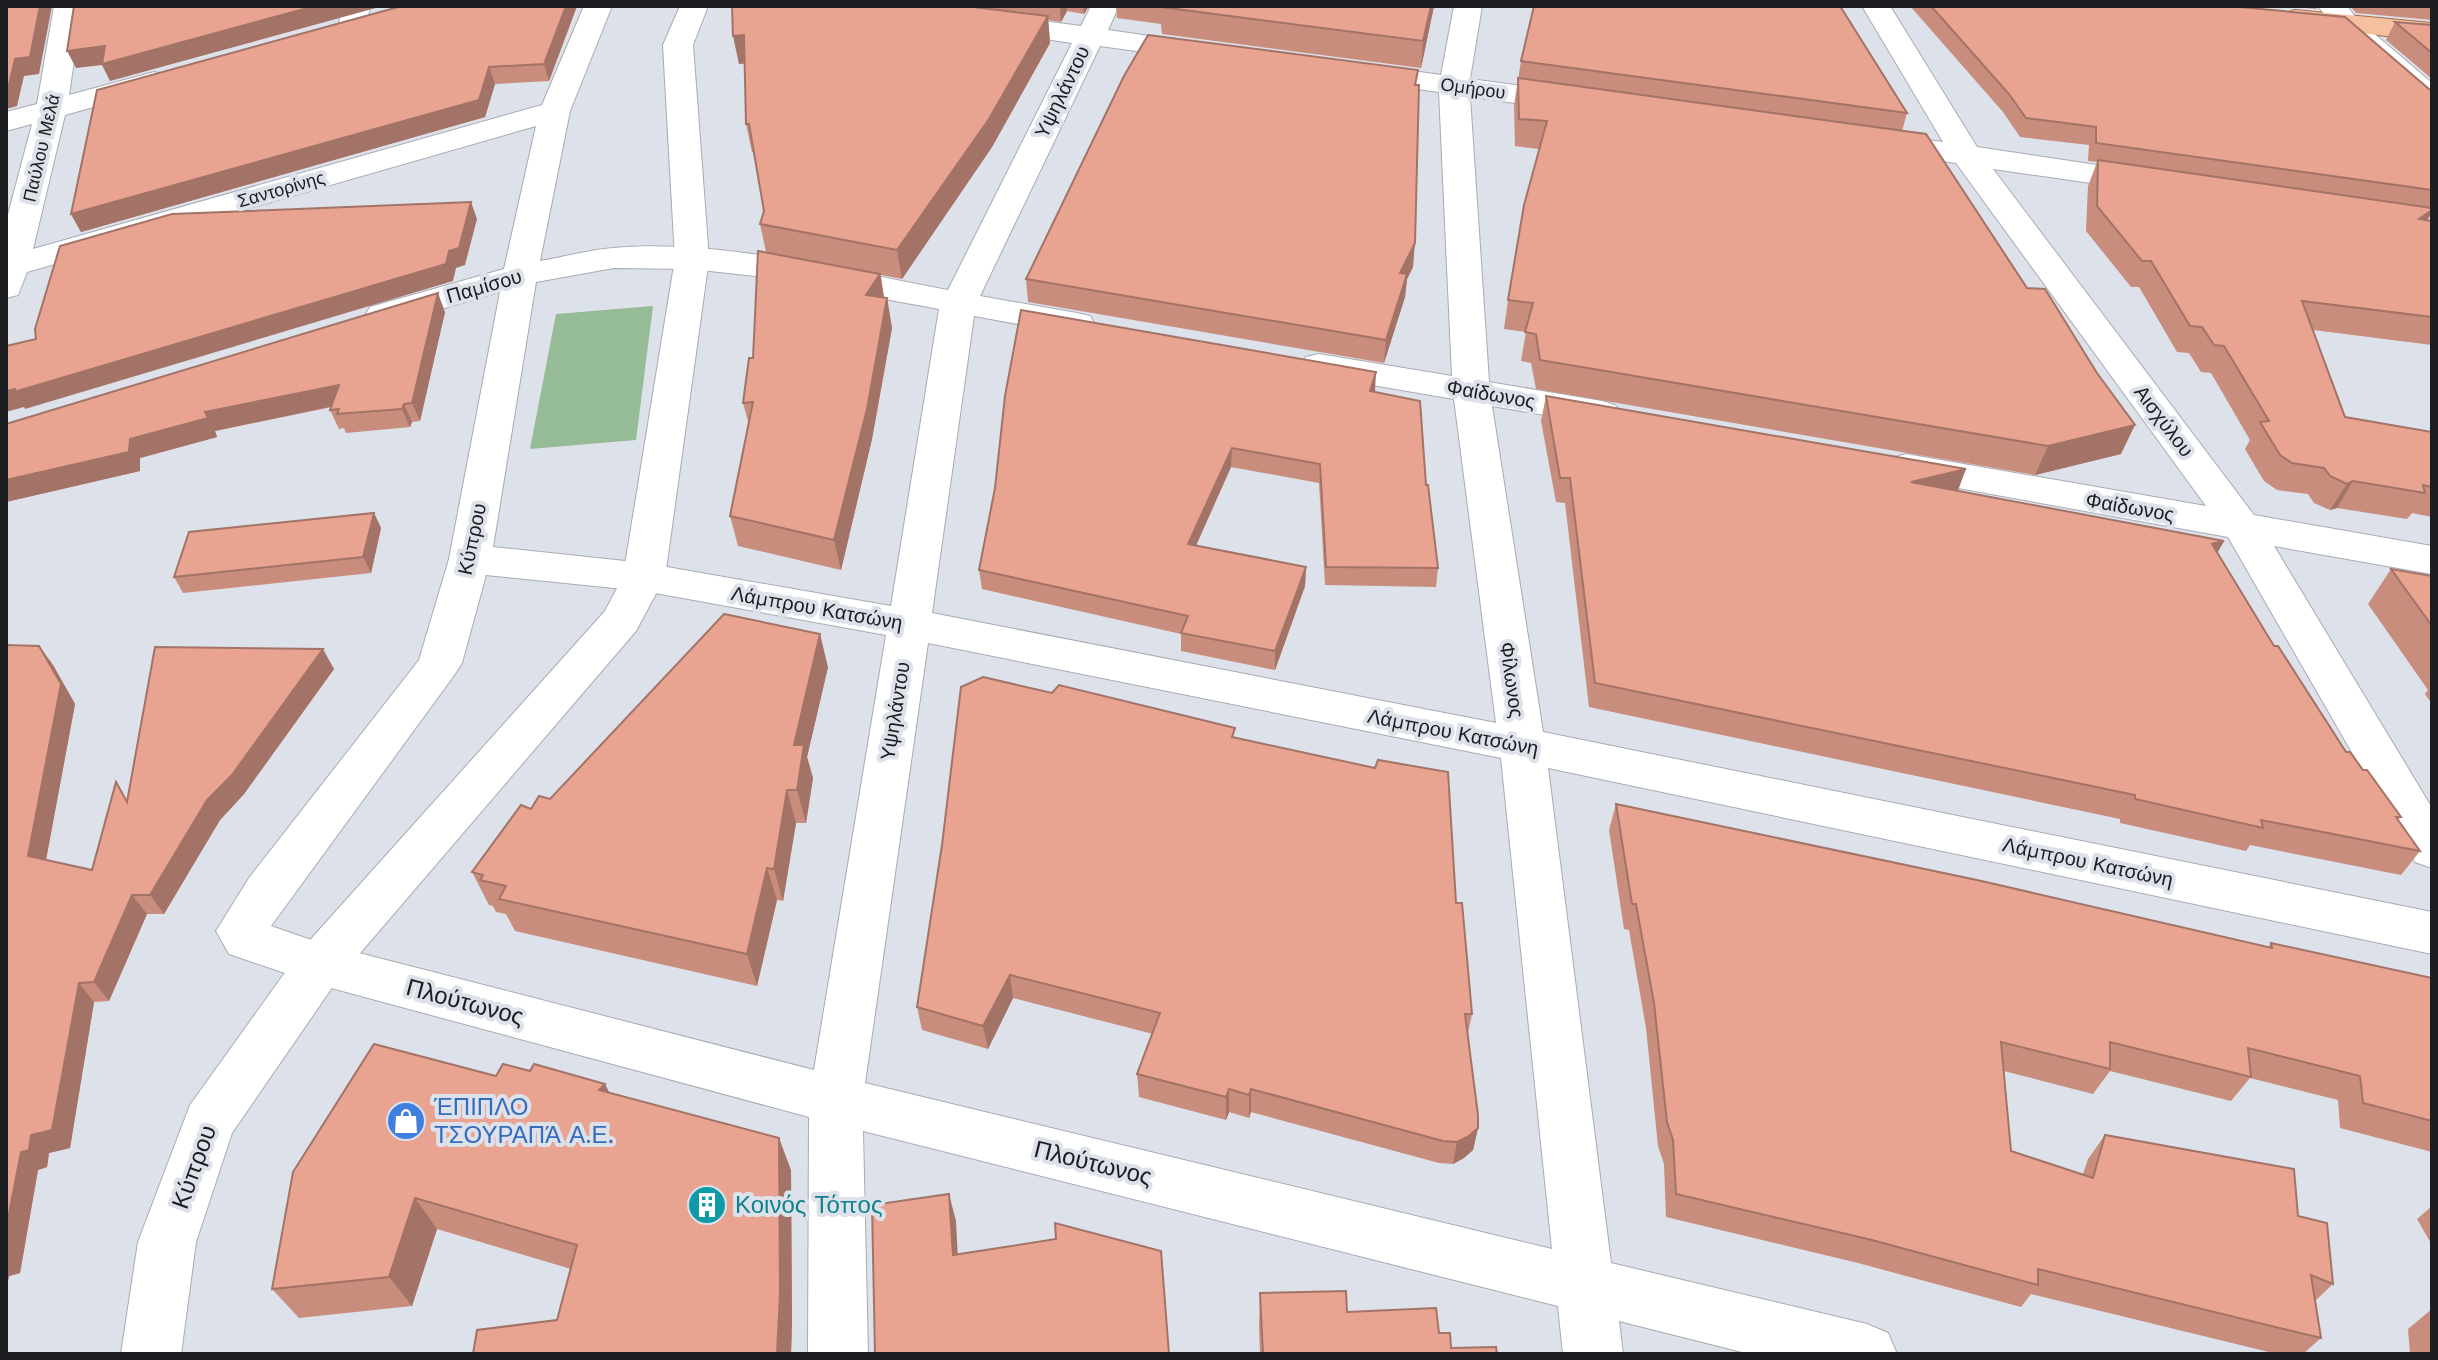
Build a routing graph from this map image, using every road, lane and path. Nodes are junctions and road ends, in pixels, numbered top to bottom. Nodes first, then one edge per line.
1 (68, 6) edge
2 (598, 6) edge
3 (694, 6) edge
4 (1105, 6) edge
5 (1468, 6) edge
6 (1876, 6) edge
7 (2339, 15) edge
8 (2271, 16) edge
9 (364, 17) edge
10 (953, 19) edge
11 (2432, 32) edge
12 (322, 34) edge
13 (1089, 36) junction
14 (1232, 55) edge
15 (1327, 68) edge
16 (186, 72) edge
17 (1454, 86) junction
18 (2432, 99) edge
19 (1609, 107) edge
20 (51, 110) junction
21 (555, 111) junction
22 (6, 122) edge
23 (1858, 140) edge
24 (1966, 155) junction
25 (2179, 186) edge
26 (692, 259) junction
27 (8, 273) edge
28 (520, 275) junction
29 (958, 304) junction
30 (348, 326) edge
31 (1113, 330) edge
32 (1285, 359) edge
33 (1471, 390) junction
34 (1629, 418) edge
35 (1865, 460) edge
36 (2242, 527) junction
37 (470, 559) junction
38 (2432, 560) edge
39 (644, 577) junction
40 (909, 624) junction
41 (1522, 745) junction
42 (2432, 849) edge
43 (2432, 933) edge
44 (320, 964) junction
45 (836, 1100) junction
46 (1587, 1283) junction
47 (151, 1354) edge
48 (838, 1354) edge
49 (1593, 1354) edge
50 (1867, 1354) edge

1 - 20 street, Παύλου Μελά
2 - 21 street, Κύπρου
3 - 26 street, Κύπρου
4 - 13 street, Υψηλάντου
5 - 17 street, Φίλωνος
6 - 24 street, Αισχύλου
7 - 8 main road
7 - 11 main road
7 - 18 street
9 - 12 street
10 - 13 street
13 - 14 street
13 - 29 street, Υψηλάντου
15 - 17 street, Ομήρου
16 - 20 street
17 - 19 street, Ομήρου
17 - 33 street, Φίλωνος
20 - 22 street
20 - 27 street, Παύλου Μελά
21 - 27 street, Σαντορίνης
21 - 28 street, Κύπρου
23 - 24 street
24 - 25 street
24 - 36 street, Αισχύλου
26 - 28 street, Παμίσου
26 - 29 street
26 - 39 street, Κύπρου
28 - 30 street, Παμίσου
28 - 37 street, Κύπρου
29 - 31 street
29 - 40 street, Υψηλάντου
32 - 33 street, Φαίδωνος
33 - 34 street, Φαίδωνος
33 - 41 street, Φίλωνος
35 - 36 street, Φαίδωνος
36 - 38 street, Φαίδωνος
36 - 42 street, Αισχύλου
37 - 39 street, Λάμπρου Κατσώνη
37 - 44 street, Κύπρου
39 - 40 street, Λάμπρου Κατσώνη
39 - 44 street, Κύπρου
40 - 41 street, Λάμπρου Κατσώνη
40 - 45 street, Υψηλάντου
41 - 43 street, Λάμπρου Κατσώνη
41 - 46 street, Φίλωνος
44 - 45 street, Πλούτωνος
44 - 47 street, Κύπρου
45 - 46 street, Πλούτωνος
45 - 48 street, Υψηλάντου
46 - 49 street, Φίλωνος
46 - 50 street, Πλούτωνος

